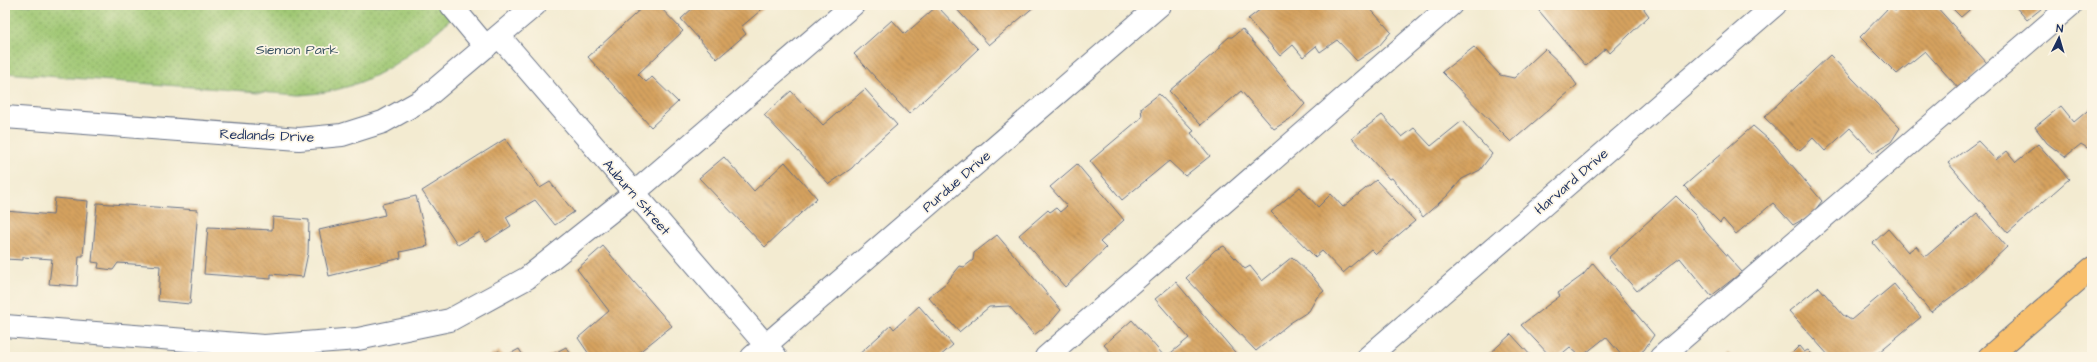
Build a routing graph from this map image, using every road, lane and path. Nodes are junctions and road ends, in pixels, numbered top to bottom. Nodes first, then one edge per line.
1 (451, 5) edge
2 (535, 5) edge
3 (853, 5) edge
4 (1160, 5) edge
5 (1451, 5) edge
6 (1775, 5) edge
7 (2071, 5) edge
8 (492, 42) junction
9 (5, 117) edge
10 (634, 193) junction
11 (2092, 268) edge
12 (5, 326) edge
13 (764, 353) edge
14 (1046, 357) edge
15 (1368, 357) edge
16 (1661, 357) edge
17 (1989, 357) edge

1 - 8 street, Auburn Street
2 - 8 street, Redlands Drive
3 - 10 street
4 - 13 street, Purdue Drive
5 - 14 street
6 - 15 street, Harvard Drive
7 - 16 street
8 - 9 street, Redlands Drive
8 - 10 street, Auburn Street
10 - 12 street
10 - 13 street, Auburn Street
11 - 17 main road

